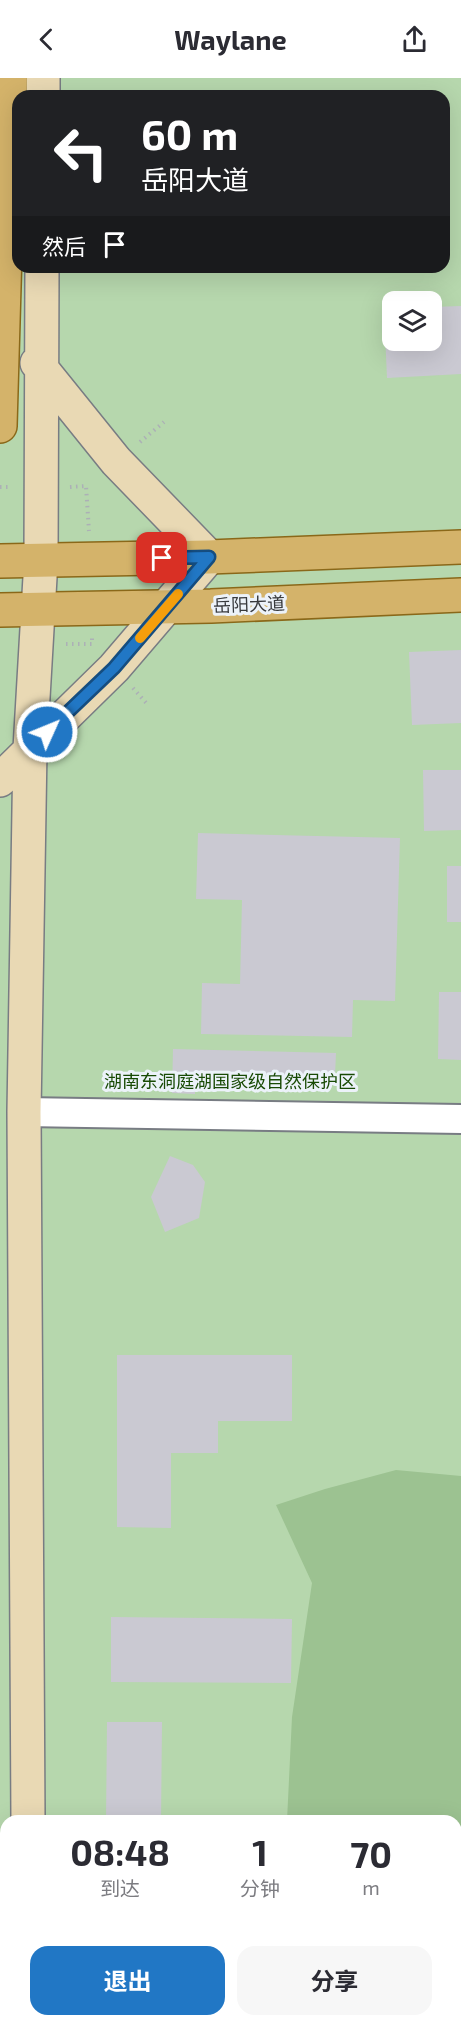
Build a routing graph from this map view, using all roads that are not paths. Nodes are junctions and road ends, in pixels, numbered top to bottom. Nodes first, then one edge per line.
1 (10, 78) edge
2 (42, 273) edge
3 (3, 312) junction
4 (41, 369) junction
5 (0, 426) edge
6 (461, 546) edge
7 (209, 557) junction
8 (41, 560) junction
9 (0, 561) edge
10 (461, 596) edge
11 (167, 607) junction
12 (40, 609) junction
13 (0, 610) edge
14 (30, 749) junction
15 (0, 780) edge
16 (24, 1112) junction
17 (461, 1119) edge
18 (28, 1815) edge

1 - 3 main road
2 - 4 main road
3 - 4 main road
3 - 5 main road
4 - 7 main road
4 - 8 main road
6 - 7 main road
7 - 8 main road
7 - 11 main road
8 - 9 main road
8 - 12 main road
10 - 11 main road, 岳阳大道
11 - 12 main road, 岳阳大道
11 - 14 main road
12 - 13 main road, 岳阳大道
12 - 14 main road
14 - 15 main road
14 - 16 main road
16 - 17 street
16 - 18 main road

